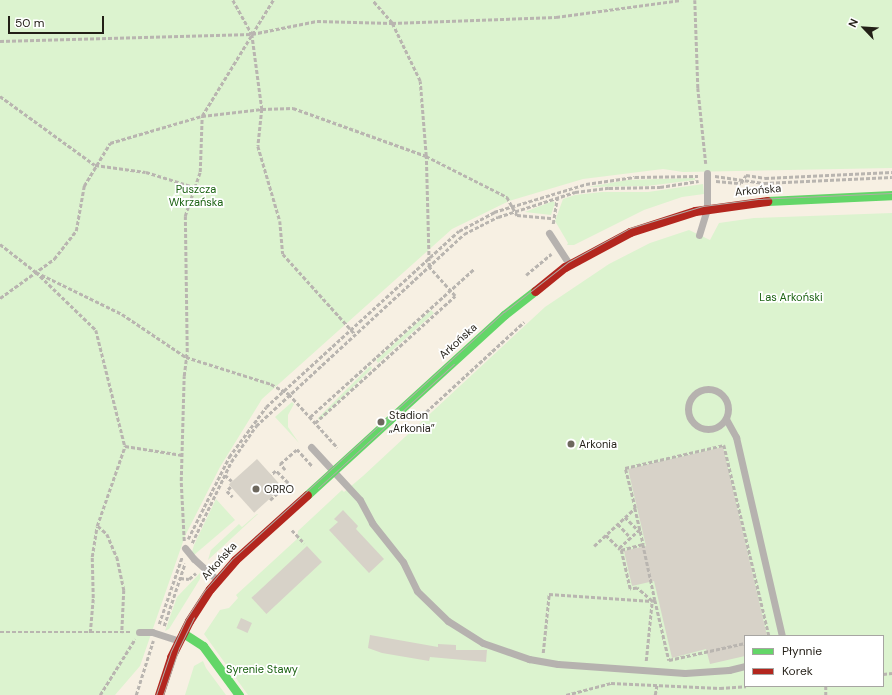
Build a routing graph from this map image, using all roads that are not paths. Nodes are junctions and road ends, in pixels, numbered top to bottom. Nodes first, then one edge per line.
1 (707, 176) road end
2 (892, 195) edge
3 (707, 208) junction
4 (549, 233) dead end
5 (699, 235) dead end
6 (569, 264) junction
7 (726, 419) junction
8 (311, 447) dead end
9 (333, 470) junction
10 (187, 551) road end
11 (217, 580) junction
12 (139, 632) road end
13 (782, 635) edge
14 (180, 637) junction
15 (744, 666) edge
16 (160, 695) edge
17 (239, 695) edge

1 - 3 lane
2 - 3 street, Arkońska
3 - 5 lane
3 - 6 street, Arkońska
4 - 6 lane
6 - 9 street, Arkońska
7 - 7 lane
7 - 13 lane
8 - 9 lane
9 - 11 street, Arkońska
9 - 15 lane
10 - 11 lane
11 - 14 street, Arkońska
12 - 14 lane
14 - 16 street, Arkońska
14 - 17 street

